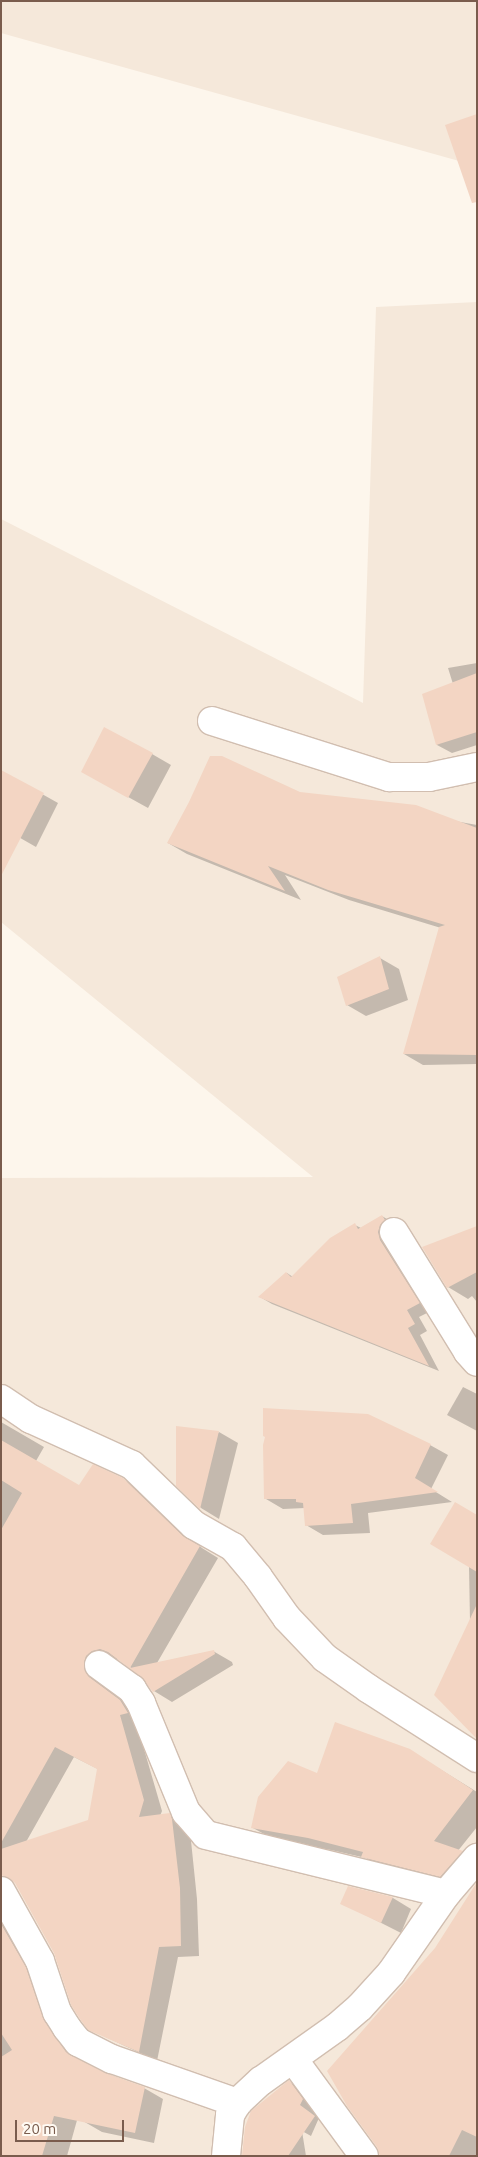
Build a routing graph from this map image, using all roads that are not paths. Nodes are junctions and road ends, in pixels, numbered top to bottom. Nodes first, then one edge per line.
1 (212, 721) dead end
2 (477, 767) edge
3 (394, 1232) dead end
4 (477, 1362) edge
5 (1, 1400) edge
6 (99, 1665) dead end
7 (477, 1758) edge
8 (477, 1858) edge
9 (1, 1891) edge
10 (446, 1894) junction
11 (293, 2059) junction
12 (237, 2103) junction
13 (226, 2156) edge
14 (364, 2156) edge

1 - 2 street
3 - 4 street
5 - 7 street
6 - 10 street
8 - 10 street
9 - 12 street
10 - 11 street
11 - 12 street
11 - 14 street
12 - 13 street

